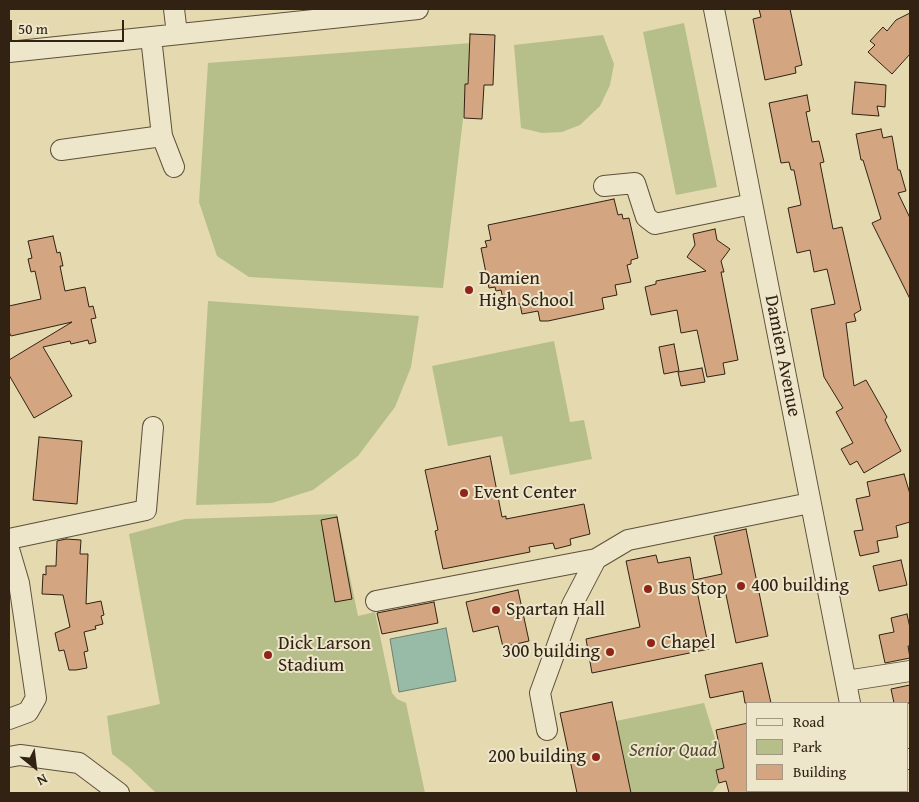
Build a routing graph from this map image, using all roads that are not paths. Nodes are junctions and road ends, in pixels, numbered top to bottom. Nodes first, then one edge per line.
1 (174, 9) edge
2 (416, 9) edge
3 (714, 9) edge
4 (177, 34) junction
5 (151, 37) junction
6 (9, 52) edge
7 (162, 136) junction
8 (62, 150) dead end
9 (174, 167) dead end
10 (604, 186) dead end
11 (752, 204) junction
12 (153, 427) dead end
13 (810, 503) junction
14 (9, 539) edge
15 (9, 549) edge
16 (596, 559) junction
17 (376, 601) dead end
18 (910, 671) edge
19 (846, 681) junction
20 (850, 702) edge
21 (9, 719) edge
22 (547, 730) dead end
23 (9, 757) edge
24 (119, 793) edge

1 - 4 street
2 - 4 street
3 - 11 street, Damien Avenue
4 - 5 street
5 - 6 street
5 - 7 street
7 - 8 street
7 - 9 street
10 - 11 street
11 - 13 street, Damien Avenue
12 - 14 street
13 - 16 street
13 - 19 street, Damien Avenue
15 - 21 street
16 - 17 street
16 - 22 street
18 - 19 street
19 - 20 street, Damien Avenue
23 - 24 street

